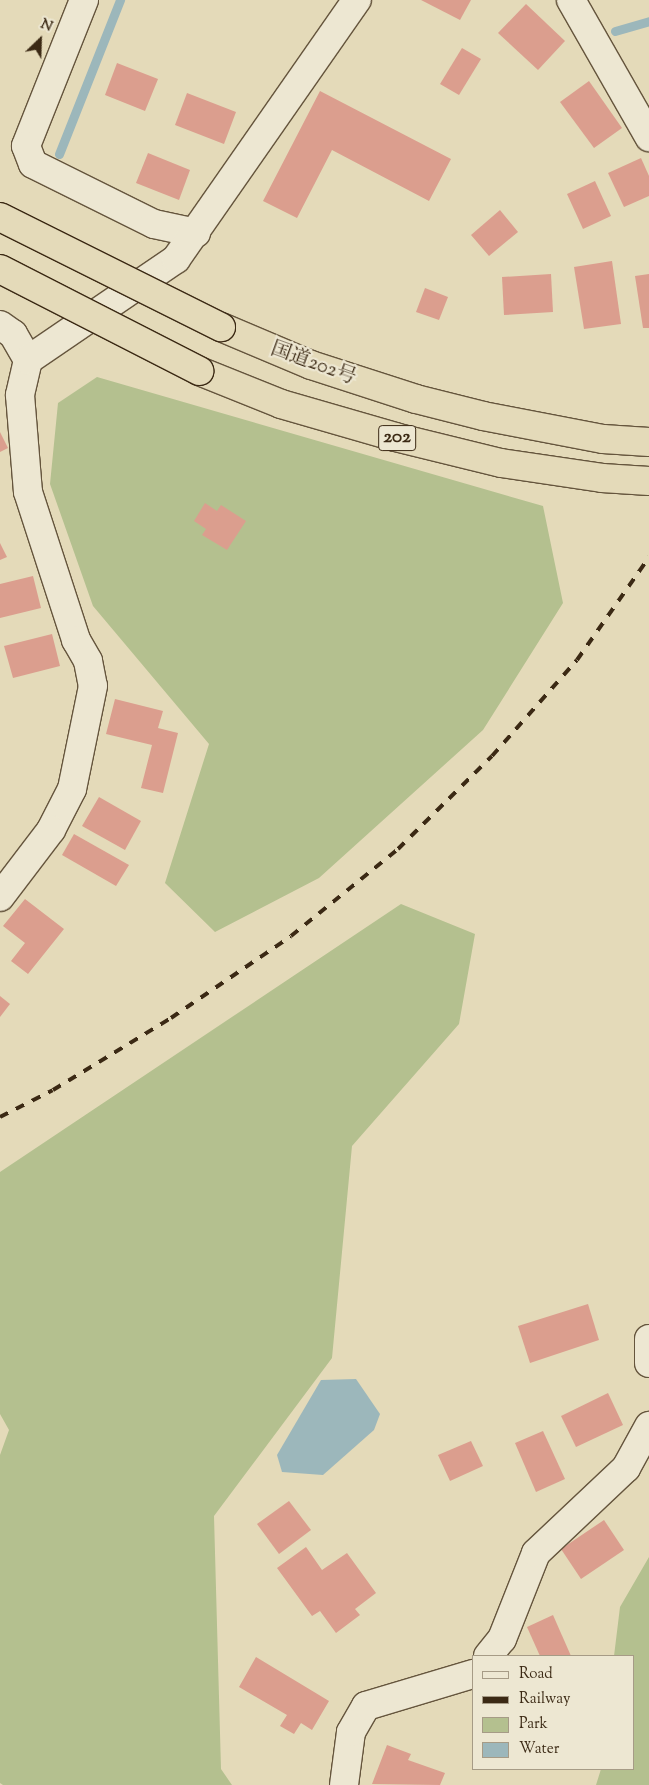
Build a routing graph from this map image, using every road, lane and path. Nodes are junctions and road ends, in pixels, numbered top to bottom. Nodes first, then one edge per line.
1 (84, 0) edge
2 (358, 0) edge
3 (571, 0) edge
4 (649, 137) edge
5 (0, 217) edge
6 (196, 233) junction
7 (0, 269) edge
8 (0, 325) edge
9 (28, 360) junction
10 (649, 442) edge
11 (649, 482) edge
12 (0, 897) edge
13 (649, 1339) edge
14 (649, 1362) edge
15 (649, 1426) edge
16 (489, 1655) edge
17 (472, 1674) edge
18 (344, 1785) edge

1 - 6 street
2 - 6 street
3 - 4 street
5 - 10 highway, 国道202号 / 202, bridge
6 - 9 street
7 - 11 highway, 202, bridge
8 - 9 street
9 - 12 street
13 - 14 street
15 - 16 street
17 - 18 street

